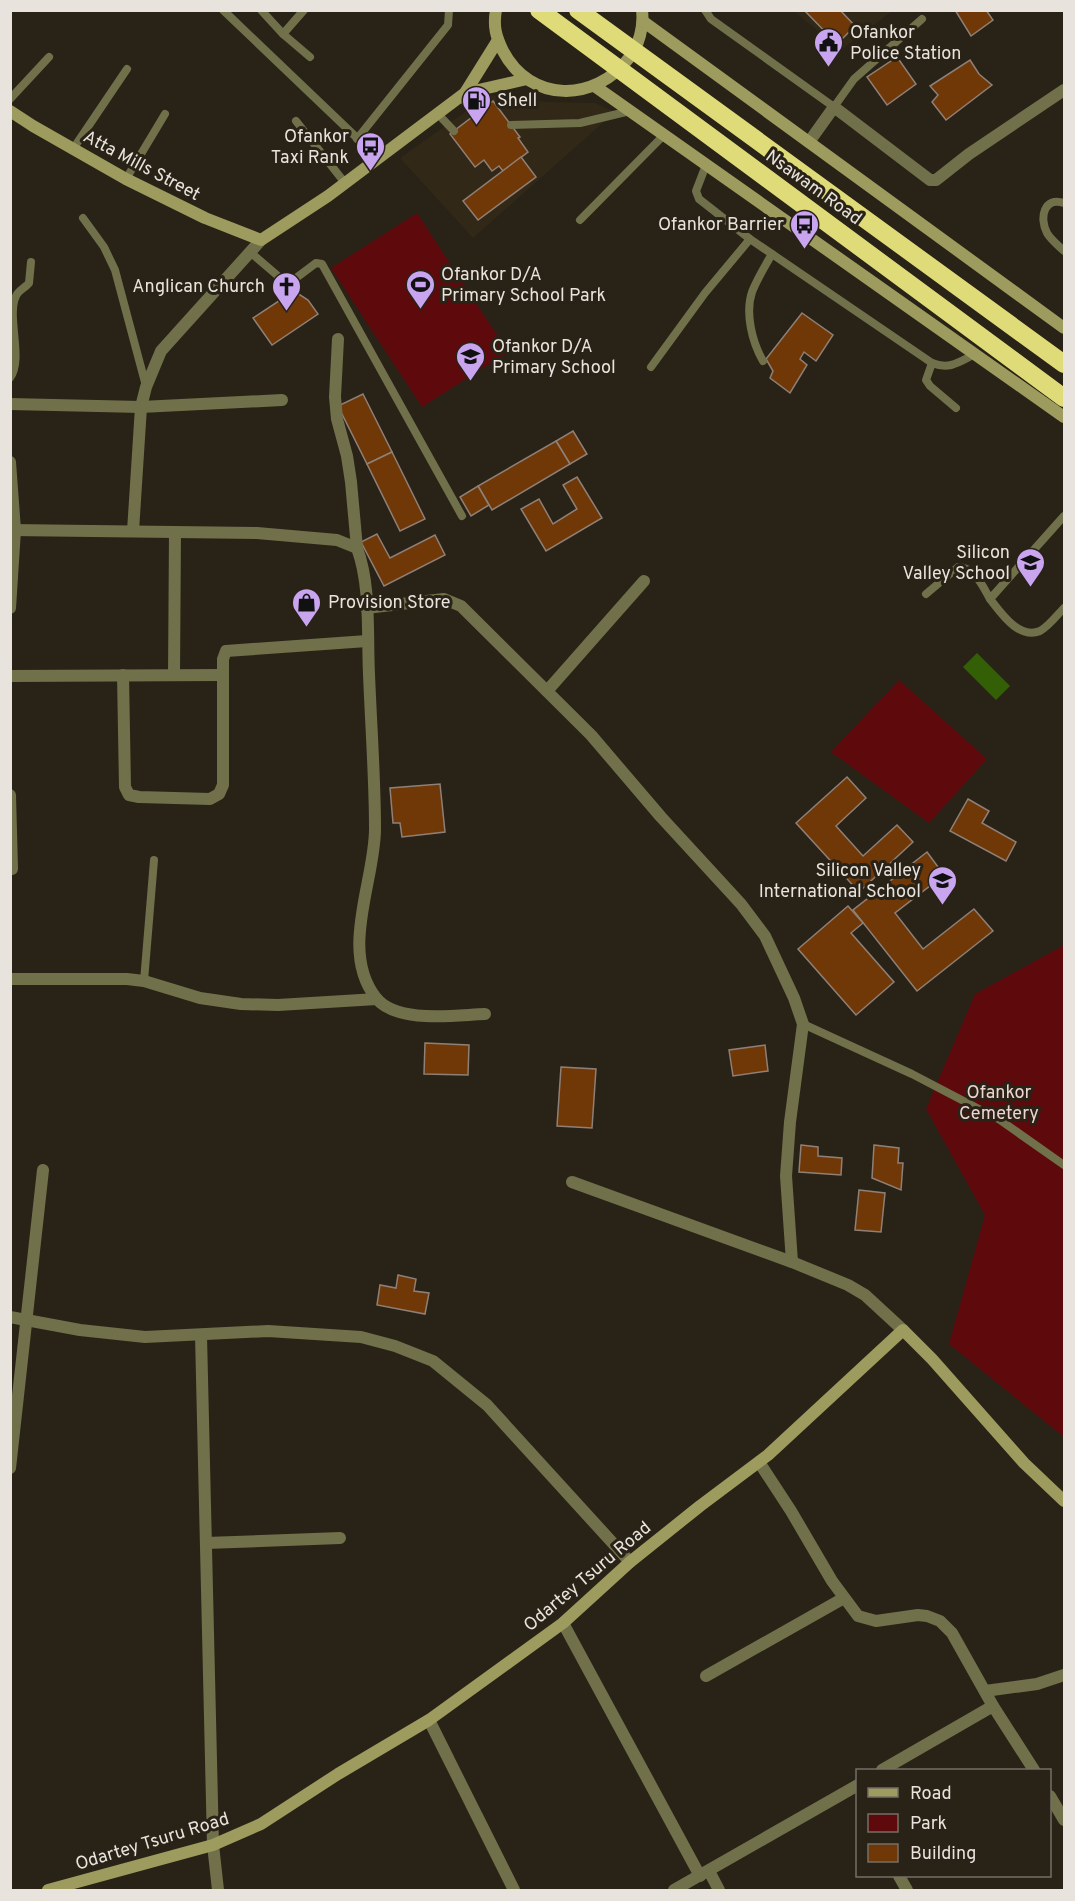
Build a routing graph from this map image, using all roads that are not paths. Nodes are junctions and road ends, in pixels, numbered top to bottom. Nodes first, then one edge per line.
1 (223, 10) edge
2 (261, 10) edge
3 (304, 10) edge
4 (449, 10) edge
5 (484, 10) edge
6 (539, 10) edge
7 (578, 10) edge
8 (705, 10) edge
9 (495, 16) edge
10 (643, 16) edge
11 (922, 19) dead end
12 (283, 34) junction
13 (498, 40) junction
14 (49, 57) dead end
15 (310, 57) dead end
16 (127, 69) dead end
17 (527, 79) junction
18 (596, 87) junction
19 (1065, 90) edge
20 (462, 94) junction
21 (10, 99) edge
22 (834, 107) junction
23 (10, 111) edge
24 (630, 111) junction
25 (437, 113) junction
26 (165, 114) dead end
27 (476, 114) dead end
28 (296, 121) dead end
29 (511, 125) dead end
30 (454, 130) dead end
31 (664, 135) junction
32 (357, 139) junction
33 (809, 142) junction
34 (73, 149) junction
35 (378, 158) junction
36 (706, 165) junction
37 (126, 179) junction
38 (345, 183) junction
39 (1065, 203) edge
40 (83, 218) dead end
41 (580, 220) dead end
42 (750, 239) junction
43 (261, 240) junction
44 (1065, 251) edge
45 (250, 252) junction
46 (772, 254) junction
47 (31, 262) dead end
48 (1065, 328) edge
49 (338, 339) dead end
50 (975, 354) junction
51 (763, 361) dead end
52 (932, 363) junction
53 (1065, 364) edge
54 (651, 368) dead end
55 (10, 378) edge
56 (146, 387) junction
57 (1065, 398) edge
58 (282, 400) dead end
59 (10, 404) edge
60 (141, 407) junction
61 (956, 408) dead end
62 (1065, 417) edge
63 (10, 462) edge
64 (462, 516) dead end
65 (1065, 516) edge
66 (13, 530) edge
67 (133, 531) junction
68 (175, 532) junction
69 (357, 548) junction
70 (644, 581) dead end
71 (926, 594) dead end
72 (990, 599) junction
73 (10, 608) edge
74 (366, 608) junction
75 (1065, 608) edge
76 (368, 641) junction
77 (123, 675) junction
78 (174, 675) junction
79 (223, 675) junction
80 (10, 676) edge
81 (547, 691) junction
82 (10, 795) edge
83 (154, 860) dead end
84 (12, 869) dead end
85 (10, 979) edge
86 (144, 981) junction
87 (377, 999) junction
88 (485, 1014) dead end
89 (803, 1024) junction
90 (1065, 1165) edge
91 (43, 1170) dead end
92 (572, 1182) dead end
93 (792, 1262) junction
94 (10, 1317) edge
95 (27, 1320) junction
96 (903, 1330) junction
97 (201, 1335) junction
98 (759, 1462) junction
99 (11, 1463) edge
100 (10, 1468) edge
101 (1065, 1501) edge
102 (340, 1538) dead end
103 (206, 1543) junction
104 (630, 1562) junction
105 (844, 1598) junction
106 (563, 1623) junction
107 (1065, 1675) edge
108 (706, 1676) dead end
109 (985, 1691) junction
110 (993, 1706) junction
111 (429, 1720) junction
112 (884, 1769) edge
113 (1033, 1769) edge
114 (856, 1790) edge
115 (1051, 1798) edge
116 (1065, 1820) edge
117 (213, 1845) junction
118 (704, 1873) junction
119 (48, 1890) edge
120 (218, 1890) edge
121 (514, 1890) edge
122 (674, 1890) edge
123 (719, 1890) edge

1 - 32 lane
2 - 12 lane
3 - 12 lane
4 - 32 lane
5 - 9 main road
6 - 57 highway, Nsawam Road, bridge
7 - 53 highway, Nsawam Road, bridge
8 - 22 lane
9 - 13 main road
10 - 18 main road
10 - 33 main road
11 - 22 lane
12 - 15 lane
13 - 17 main road
13 - 20 main road
14 - 21 lane
16 - 34 lane
17 - 18 main road
17 - 20 main road
18 - 24 main road
19 - 22 street
20 - 25 main road
20 - 27 lane
22 - 33 street
23 - 34 main road, Atta Mills Street
24 - 29 lane
24 - 31 main road
25 - 30 lane
25 - 35 main road
26 - 37 lane
28 - 38 lane
31 - 36 main road
31 - 41 lane
32 - 35 lane
33 - 48 main road
34 - 37 main road, Atta Mills Street
35 - 38 main road
36 - 42 lane
36 - 50 main road
37 - 43 main road, Atta Mills Street
38 - 43 main road
39 - 44 lane
40 - 56 lane
42 - 46 lane
42 - 54 lane
43 - 45 street
45 - 56 street
45 - 64 lane
46 - 51 lane
46 - 52 lane
47 - 55 lane
49 - 69 street
50 - 52 lane
50 - 62 main road
52 - 61 lane
56 - 60 street
58 - 60 street
59 - 60 street
60 - 67 street
63 - 66 street
65 - 72 lane
66 - 67 street
66 - 73 street
67 - 68 street
68 - 69 street
68 - 78 street
69 - 74 street
70 - 81 street
71 - 72 lane
72 - 75 lane
74 - 76 street
74 - 81 street
76 - 79 street
76 - 87 street
77 - 78 street
77 - 79 street
77 - 80 street
78 - 79 street
81 - 89 street
82 - 84 street
83 - 86 lane
85 - 86 street
86 - 87 street
87 - 88 street
89 - 90 lane
89 - 93 street
91 - 95 street
92 - 93 street
93 - 96 street
94 - 95 street
95 - 97 street
95 - 99 street
96 - 98 main road, Odartey Tsuru Road
96 - 101 main road
97 - 103 street
97 - 104 street
98 - 104 main road, Odartey Tsuru Road
98 - 105 street
99 - 100 street
102 - 103 street
103 - 117 street
104 - 106 main road, Odartey Tsuru Road
105 - 108 street
105 - 109 street
106 - 111 main road, Odartey Tsuru Road
106 - 118 street
107 - 109 street
109 - 110 street
110 - 112 street
110 - 113 street
111 - 117 main road, Odartey Tsuru Road
111 - 121 street
114 - 118 street
115 - 116 street
117 - 119 main road, Odartey Tsuru Road
117 - 120 street
118 - 122 street
118 - 123 street

